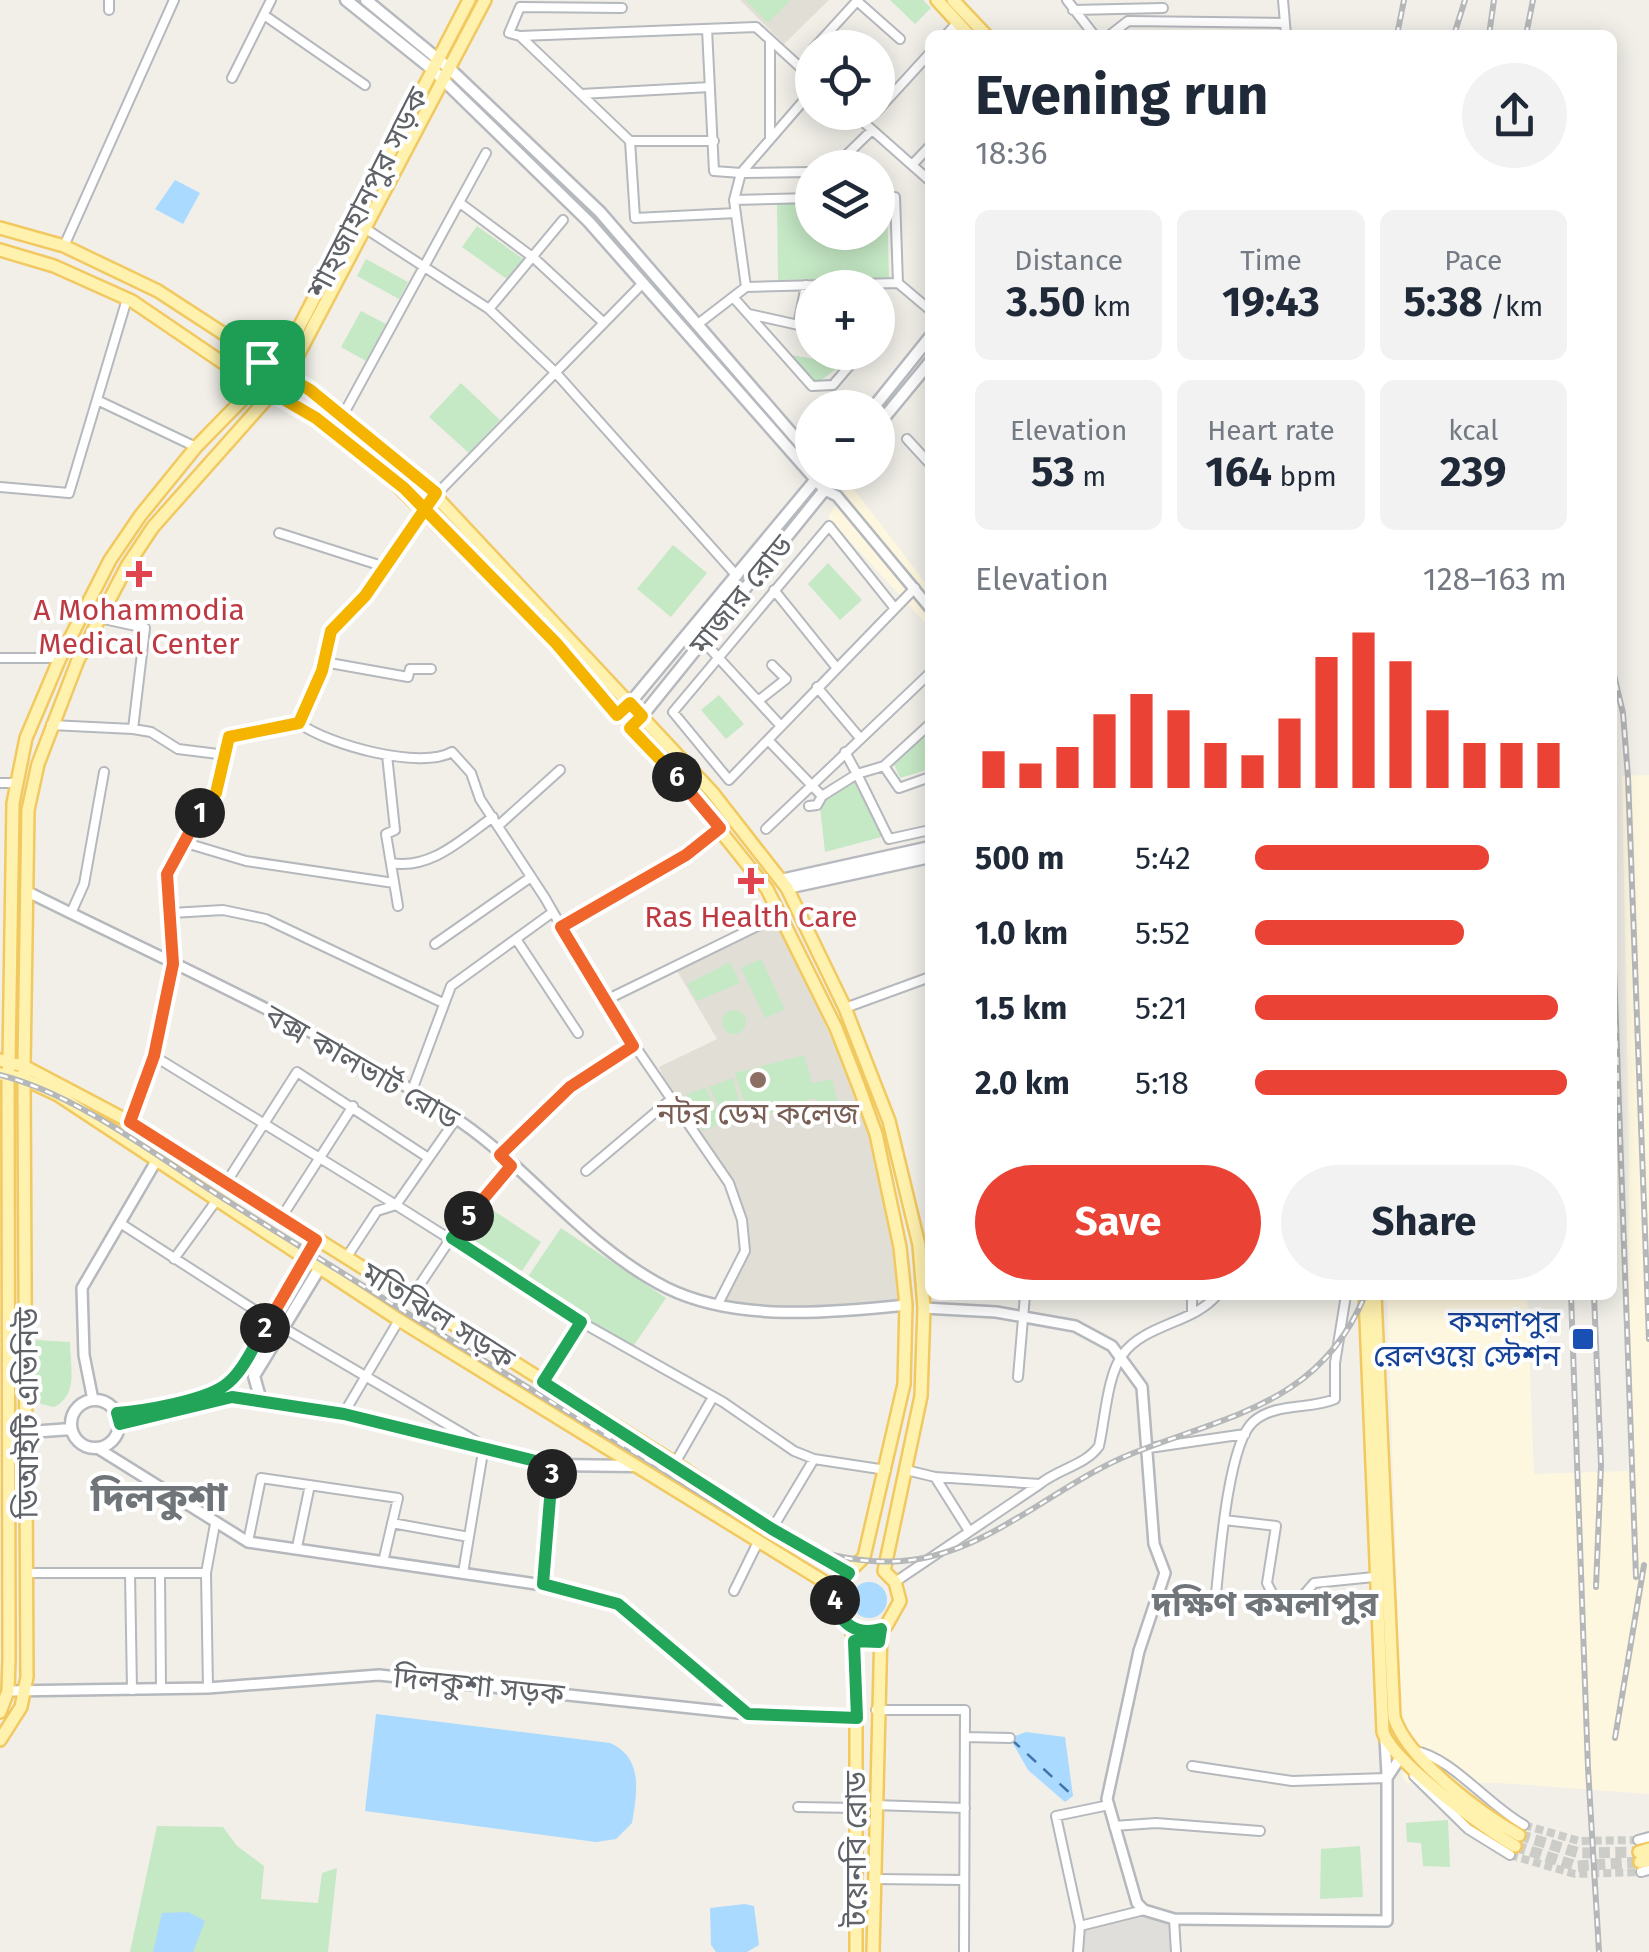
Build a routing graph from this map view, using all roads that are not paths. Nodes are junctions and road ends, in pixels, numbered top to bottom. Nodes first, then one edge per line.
1 (174, 0) edge
2 (271, 0) edge
3 (346, 0) edge
4 (366, 0) edge
5 (469, 0) edge
6 (485, 0) edge
7 (937, 0) edge
8 (953, 0) edge
9 (1066, 0) edge
10 (1283, 0) edge
11 (1163, 4) edge
12 (622, 8) dead end
13 (1073, 10) junction
14 (264, 15) junction
15 (958, 22) junction
16 (1162, 22) junction
17 (1285, 23) junction
18 (707, 29) junction
19 (830, 30) edge
20 (889, 30) edge
21 (951, 30) edge
22 (965, 30) edge
23 (981, 30) edge
24 (1090, 30) edge
25 (1116, 30) edge
26 (1286, 30) edge
27 (895, 35) edge
28 (520, 36) junction
29 (770, 40) junction
30 (900, 40) dead end
31 (925, 58) edge
32 (795, 61) edge
33 (435, 64) junction
34 (447, 75) junction
35 (232, 78) dead end
36 (365, 85) dead end
37 (710, 87) junction
38 (895, 91) edge
39 (580, 94) junction
40 (795, 111) edge
41 (866, 130) edge
42 (872, 130) edge
43 (770, 140) junction
44 (630, 141) junction
45 (714, 141) junction
46 (848, 150) edge
47 (925, 151) edge
48 (486, 153) dead end
49 (912, 165) junction
50 (795, 172) edge
51 (742, 173) junction
52 (925, 177) edge
53 (795, 198) edge
54 (734, 200) junction
55 (460, 203) junction
56 (736, 213) junction
57 (895, 218) edge
58 (562, 220) dead end
59 (362, 227) junction
60 (0, 228) edge
61 (64, 246) junction
62 (0, 250) edge
63 (535, 259) junction
64 (425, 268) junction
65 (643, 282) junction
66 (895, 283) edge
67 (898, 283) junction
68 (795, 285) edge
69 (746, 286) junction
70 (733, 297) junction
71 (127, 298) junction
72 (925, 306) edge
73 (489, 309) junction
74 (749, 314) junction
75 (604, 323) junction
76 (698, 324) junction
77 (795, 324) edge
78 (925, 343) edge
79 (262, 362) junction
80 (795, 367) edge
81 (925, 368) edge
82 (285, 370) junction
83 (798, 370) edge
84 (846, 370) edge
85 (555, 372) junction
86 (252, 386) junction
87 (888, 390) edge
88 (272, 398) junction
89 (97, 400) junction
90 (895, 404) edge
91 (342, 417) junction
92 (795, 437) edge
93 (907, 440) dead end
94 (795, 442) edge
95 (196, 447) junction
96 (925, 459) edge
97 (0, 487) edge
98 (814, 490) edge
99 (825, 490) joint
100 (835, 490) edge
101 (436, 493) junction
102 (838, 496) junction
103 (424, 507) junction
104 (279, 533) dead end
105 (385, 567) junction
106 (737, 576) junction
107 (914, 588) junction
108 (774, 590) junction
109 (925, 597) edge
110 (893, 606) junction
111 (98, 618) junction
112 (704, 642) junction
113 (718, 656) junction
114 (0, 658) edge
115 (60, 658) junction
116 (324, 662) junction
117 (772, 665) dead end
118 (430, 669) dead end
119 (829, 674) junction
120 (925, 677) edge
121 (804, 684) dead end
122 (814, 690) junction
123 (758, 701) junction
124 (630, 703) junction
125 (617, 715) junction
126 (642, 716) junction
127 (299, 723) junction
128 (51, 725) junction
129 (780, 725) junction
130 (134, 728) junction
131 (630, 728) junction
132 (925, 729) edge
133 (860, 738) junction
134 (768, 740) junction
135 (846, 748) junction
136 (226, 755) junction
137 (386, 755) junction
138 (884, 766) junction
139 (560, 770) dead end
140 (104, 772) dead end
141 (857, 774) junction
142 (925, 779) edge
143 (0, 783) edge
144 (15, 783) junction
145 (811, 785) junction
146 (822, 796) junction
147 (809, 806) dead end
148 (496, 821) junction
149 (720, 828) junction
150 (766, 828) dead end
151 (925, 830) edge
152 (186, 843) junction
153 (925, 848) edge
154 (925, 858) edge
155 (390, 863) junction
156 (531, 878) junction
157 (4, 881) edge
158 (394, 884) junction
159 (784, 884) junction
160 (26, 892) junction
161 (769, 893) junction
162 (398, 906) dead end
163 (553, 912) junction
164 (171, 913) junction
165 (70, 914) junction
166 (782, 914) junction
167 (561, 927) junction
168 (516, 939) junction
169 (436, 944) dead end
170 (173, 964) junction
171 (925, 979) edge
172 (604, 1001) junction
173 (443, 1003) junction
174 (845, 1008) junction
175 (578, 1033) dead end
176 (633, 1046) junction
177 (154, 1056) junction
178 (4, 1067) edge
179 (24, 1072) junction
180 (411, 1092) junction
181 (670, 1100) junction
182 (353, 1106) junction
183 (456, 1120) junction
184 (130, 1122) junction
185 (264, 1122) junction
186 (500, 1155) junction
187 (318, 1157) junction
188 (427, 1157) junction
189 (156, 1163) junction
190 (511, 1166) junction
191 (586, 1171) dead end
192 (226, 1183) junction
193 (216, 1201) junction
194 (396, 1204) junction
195 (281, 1218) junction
196 (120, 1223) junction
197 (452, 1238) junction
198 (316, 1240) junction
199 (924, 1244) edge
200 (330, 1249) junction
201 (174, 1258) junction
202 (346, 1258) junction
203 (304, 1260) junction
204 (319, 1269) junction
205 (410, 1298) junction
206 (1025, 1300) edge
207 (1192, 1300) edge
208 (1210, 1300) edge
209 (1345, 1300) edge
210 (1364, 1300) edge
211 (1375, 1300) edge
212 (718, 1304) junction
213 (906, 1305) junction
214 (924, 1308) junction
215 (1192, 1312) junction
216 (1023, 1316) junction
217 (270, 1320) junction
218 (399, 1320) junction
219 (581, 1322) junction
220 (285, 1328) junction
221 (1121, 1355) junction
222 (366, 1374) junction
223 (1018, 1377) dead end
224 (543, 1382) junction
225 (222, 1388) junction
226 (714, 1396) junction
227 (232, 1397) junction
228 (93, 1400) junction
229 (261, 1401) junction
230 (344, 1414) junction
231 (118, 1419) junction
232 (71, 1428) junction
233 (6, 1432) junction
234 (29, 1432) junction
235 (1244, 1434) junction
236 (484, 1446) junction
237 (99, 1448) junction
238 (1149, 1448) junction
239 (814, 1459) junction
240 (29, 1461) junction
241 (7, 1462) junction
242 (674, 1463) junction
243 (552, 1465) junction
244 (634, 1466) junction
245 (886, 1470) junction
246 (906, 1470) junction
247 (935, 1477) junction
248 (1040, 1484) junction
249 (310, 1485) junction
250 (1224, 1520) junction
251 (392, 1522) junction
252 (216, 1524) junction
253 (772, 1529) junction
254 (969, 1531) junction
255 (468, 1537) junction
256 (248, 1542) junction
257 (758, 1542) junction
258 (297, 1548) junction
259 (383, 1562) junction
260 (853, 1571) junction
261 (27, 1573) junction
262 (130, 1573) junction
263 (463, 1573) junction
264 (160, 1574) junction
265 (206, 1574) junction
266 (1374, 1577) junction
267 (895, 1582) junction
268 (543, 1584) junction
269 (734, 1591) dead end
270 (836, 1594) junction
271 (1216, 1604) dead end
272 (850, 1627) junction
273 (880, 1635) junction
274 (854, 1641) junction
275 (208, 1688) junction
276 (8, 1690) junction
277 (132, 1690) junction
278 (161, 1690) junction
279 (26, 1691) junction
280 (876, 1710) junction
281 (0, 1711) edge
282 (748, 1714) junction
283 (857, 1718) junction
284 (14, 1720) junction
285 (965, 1737) junction
286 (1010, 1738) dead end
287 (1384, 1738) junction
288 (0, 1740) edge
289 (1414, 1750) junction
290 (1400, 1758) junction
291 (1192, 1766) dead end
292 (1388, 1778) junction
293 (874, 1805) junction
294 (1109, 1805) junction
295 (798, 1807) dead end
296 (856, 1808) junction
297 (965, 1808) junction
298 (1114, 1826) junction
299 (1260, 1831) dead end
300 (1649, 1837) edge
301 (1644, 1858) edge
302 (874, 1878) junction
303 (964, 1880) junction
304 (1144, 1910) junction
305 (1174, 1919) junction
306 (1080, 1926) junction
307 (856, 1952) edge
308 (873, 1952) edge
309 (964, 1952) edge
310 (1078, 1952) edge
311 (1176, 1952) edge

1 - 61 street
2 - 14 street
3 - 33 main road
4 - 33 main road
5 - 33 main road, শাহজাহানপুর সড়ক
6 - 34 main road, শাহজাহানপুর সড়ক
7 - 15 main road
8 - 23 main road
9 - 13 street
10 - 17 street
11 - 13 street
11 - 16 street
12 - 28 street
13 - 24 street
14 - 35 street
14 - 36 street
15 - 21 street
15 - 22 main road
16 - 17 street
16 - 25 street
17 - 26 street
18 - 28 street
18 - 29 street
18 - 37 street
19 - 20 street
27 - 30 street
28 - 39 street
29 - 32 street
29 - 43 street
31 - 38 street
33 - 34 main road
33 - 82 main road, শাহজাহানপুর সড়ক
34 - 59 main road, শাহজাহানপুর সড়ক
34 - 65 main road
34 - 76 main road
37 - 39 street
37 - 45 street
39 - 44 street
40 - 43 street
41 - 46 street
42 - 49 street
43 - 51 street
44 - 45 street
44 - 56 street
45 - 51 street
47 - 49 street
48 - 55 street
49 - 52 street
50 - 51 street
51 - 54 street
53 - 54 street
54 - 56 street
55 - 63 street
55 - 64 street
56 - 69 street
57 - 67 street
58 - 63 street
59 - 64 street
59 - 82 main road, শাহজাহানপুর সড়ক
60 - 61 main road
61 - 79 main road
62 - 71 main road
63 - 73 street
63 - 75 street
64 - 73 street
64 - 91 street
65 - 75 street
65 - 94 main road
66 - 67 street
67 - 72 street
68 - 69 street
69 - 70 street
70 - 74 street
70 - 76 street
71 - 86 main road
71 - 89 street
73 - 85 street
74 - 77 street
74 - 80 street
75 - 85 street
76 - 92 main road
78 - 87 main road
79 - 82 main road
79 - 86 main road
81 - 90 main road
82 - 86 main road
82 - 88 main road, ডিআইটি এভিনিউ
82 - 91 main road
83 - 84 street
85 - 101 street
85 - 106 street
86 - 88 main road
86 - 95 main road, ডিআইটি এভিনিউ
88 - 103 main road
88 - 111 main road, ডিআইটি এভিনিউ
89 - 95 street
89 - 97 street
91 - 101 main road
93 - 96 street
95 - 115 main road, ডিআইটি এভিনিউ
98 - 106 main road, মাজার রোড
99 - 102 street
99 - 112 main road, মাজার রোড
100 - 102 street
101 - 103 street
101 - 124 main road
102 - 107 street
103 - 105 street
103 - 125 main road
104 - 105 street
105 - 116 street
106 - 124 main road, মাজার রোড
107 - 109 street
107 - 110 street
108 - 110 street
108 - 113 street
108 - 119 street
110 - 119 street
111 - 128 main road, ডিআইটি এভিনিউ
111 - 130 street
112 - 113 street
112 - 126 main road, মাজার রোড
113 - 123 street
113 - 134 street
114 - 115 street
115 - 144 main road, ডিআইটি এভিনিউ
116 - 118 street
116 - 127 street
117 - 123 street
119 - 122 street
120 - 133 street
121 - 122 street
122 - 129 street
122 - 133 street
123 - 129 street
124 - 125 main road
124 - 126 main road
125 - 131 main road
126 - 131 main road
126 - 159 main road
127 - 136 street
127 - 137 street
128 - 130 street
128 - 160 main road, ডিআইটি এভিনিউ
129 - 134 street
130 - 136 street
131 - 149 main road
132 - 138 street
133 - 135 street
134 - 145 street
135 - 141 street
135 - 145 street
136 - 152 street
137 - 148 street
137 - 155 street
138 - 141 street
138 - 142 street
139 - 148 street
140 - 165 street
141 - 146 street
141 - 151 street
143 - 144 street
144 - 157 main road, ডিআইটি এভিনিউ
145 - 146 street
145 - 150 street
146 - 147 street
148 - 155 street
148 - 156 street
149 - 161 main road
149 - 167 street
152 - 158 street
152 - 164 street
153 - 159 main road
154 - 159 main road
155 - 158 street
156 - 163 street
156 - 169 street
157 - 178 main road, ডিআইটি এভিনিউ
158 - 162 street
159 - 161 main road
159 - 174 main road
160 - 165 street, বক্স কালভার্ট রোড
160 - 179 main road, ডিআইটি এভিনিউ
161 - 166 main road
163 - 167 street
163 - 168 street
164 - 170 street
164 - 173 street
165 - 170 street, বক্স কালভার্ট রোড
166 - 172 street
166 - 213 main road
167 - 172 street
168 - 173 street
168 - 175 street
170 - 177 street
170 - 180 street, বক্স কালভার্ট রোড
171 - 174 street
172 - 176 street
173 - 180 street
174 - 199 main road
176 - 181 street
176 - 186 street
177 - 184 street
177 - 185 street
178 - 179 main road
178 - 233 main road, ডিআইটি এভিনিউ
179 - 184 main road, মতিঝিল সড়ক
179 - 189 main road, মতিঝিল সড়ক
179 - 234 main road, ডিআইটি এভিনিউ
180 - 183 street, বক্স কালভার্ট রোড
181 - 191 street
181 - 212 street
182 - 185 street
182 - 187 street
182 - 188 street
183 - 186 street, বক্স কালভার্ট রোড
183 - 188 street
184 - 192 main road, মতিঝিল সড়ক
185 - 187 street
185 - 192 street
186 - 190 street, বক্স কালভার্ট রোড
187 - 194 street
187 - 195 street
188 - 194 street
189 - 193 main road, মতিঝিল সড়ক
189 - 196 street
190 - 197 street
190 - 212 street, বক্স কালভার্ট রোড
192 - 195 main road, মতিঝিল সড়ক
193 - 201 street
193 - 203 main road, মতিঝিল সড়ক
194 - 197 street
194 - 202 street
195 - 198 main road, মতিঝিল সড়ক
196 - 201 street
196 - 228 street
197 - 205 street
197 - 219 street
198 - 200 main road, মতিঝিল সড়ক
198 - 203 main road
199 - 214 main road
200 - 202 main road, মতিঝিল সড়ক
200 - 204 main road
201 - 217 street
202 - 205 main road, মতিঝিল সড়ক
203 - 204 main road, মতিঝিল সড়ক
203 - 217 main road
204 - 218 main road, মতিঝিল সড়ক
204 - 220 main road
205 - 224 main road, মতিঝিল সড়ক
206 - 216 street
207 - 215 street
208 - 215 street
209 - 235 street
210 - 266 main road
211 - 289 main road
212 - 213 street, বক্স কালভার্ট রোড
213 - 245 main road
214 - 216 street
214 - 246 main road
215 - 221 street
216 - 221 street
216 - 223 street
217 - 220 street
217 - 225 main road
218 - 222 street
218 - 244 main road, মতিঝিল সড়ক
219 - 224 street
219 - 226 street
220 - 222 street
220 - 229 main road
221 - 238 street
221 - 248 street
222 - 230 street
222 - 236 street
224 - 242 main road, মতিঝিল সড়ক
225 - 227 main road
225 - 231 main road
226 - 239 street
226 - 242 street
227 - 229 main road
227 - 231 main road
228 - 231 main road
228 - 232 main road
229 - 230 main road
230 - 236 main road
231 - 237 main road
232 - 234 main road
232 - 237 main road
233 - 234 main road
233 - 241 main road, ডিআইটি এভিনিউ
234 - 240 main road, ডিআইটি এভিনিউ
235 - 238 street
235 - 250 street
236 - 243 main road
236 - 255 street
237 - 252 street
238 - 294 street
239 - 245 street
239 - 253 street
240 - 241 main road
240 - 261 main road, ডিআইটি এভিনিউ
241 - 276 main road, ডিআইটি এভিনিউ
242 - 253 main road, মতিঝিল সড়ক
243 - 244 main road
243 - 268 street
244 - 257 main road, মতিঝিল সড়ক
245 - 260 main road
246 - 247 street
246 - 267 main road
247 - 248 street
247 - 254 street
248 - 254 street
249 - 251 street
249 - 256 street
249 - 258 street
250 - 266 street
250 - 271 street
251 - 255 street
251 - 259 street
252 - 256 street
252 - 265 street
253 - 260 main road, মতিঝিল সড়ক
254 - 267 street
255 - 263 street
256 - 258 street
257 - 269 street
257 - 270 main road, মতিঝিল সড়ক
258 - 259 street
259 - 263 street
260 - 270 main road
261 - 262 street
261 - 279 main road, ডিআইটি এভিনিউ
262 - 264 street
262 - 277 street
263 - 268 street
264 - 265 street
264 - 278 street
265 - 275 street
266 - 287 main road
267 - 273 main road, টয়েনবি রোড
268 - 282 street
270 - 272 main road, টয়েনবি রোড
272 - 273 main road
272 - 274 main road, টয়েনবি রোড
273 - 274 main road
273 - 280 main road, টয়েনবি রোড
274 - 283 main road, টয়েনবি রোড
275 - 278 street, দিলকুশা সড়ক
275 - 282 street, দিলকুশা সড়ক
276 - 279 street, দিলকুশা সড়ক
276 - 281 main road, ডিআইটি এভিনিউ
277 - 278 street, দিলকুশা সড়ক
277 - 279 street, দিলকুশা সড়ক
279 - 284 main road, ডিআইটি এভিনিউ
280 - 285 street
280 - 293 main road, টয়েনবি রোড
281 - 284 main road
282 - 283 street, দিলকুশা সড়ক
283 - 296 main road, টয়েনবি রোড
284 - 288 main road, ডিআইটি এভিনিউ
285 - 286 street
285 - 297 street
287 - 290 main road
287 - 292 street
289 - 290 main road
289 - 290 main road
290 - 292 street
291 - 292 street
292 - 305 street
293 - 297 street
293 - 302 main road, টয়েনবি রোড
294 - 298 street
294 - 306 street
295 - 296 street
296 - 307 main road, টয়েনবি রোড
297 - 303 street
298 - 299 street
298 - 304 street
300 - 301 street
302 - 303 street
302 - 308 main road, টয়েনবি রোড
303 - 309 street
304 - 305 street
304 - 306 street
305 - 311 street
306 - 310 street

